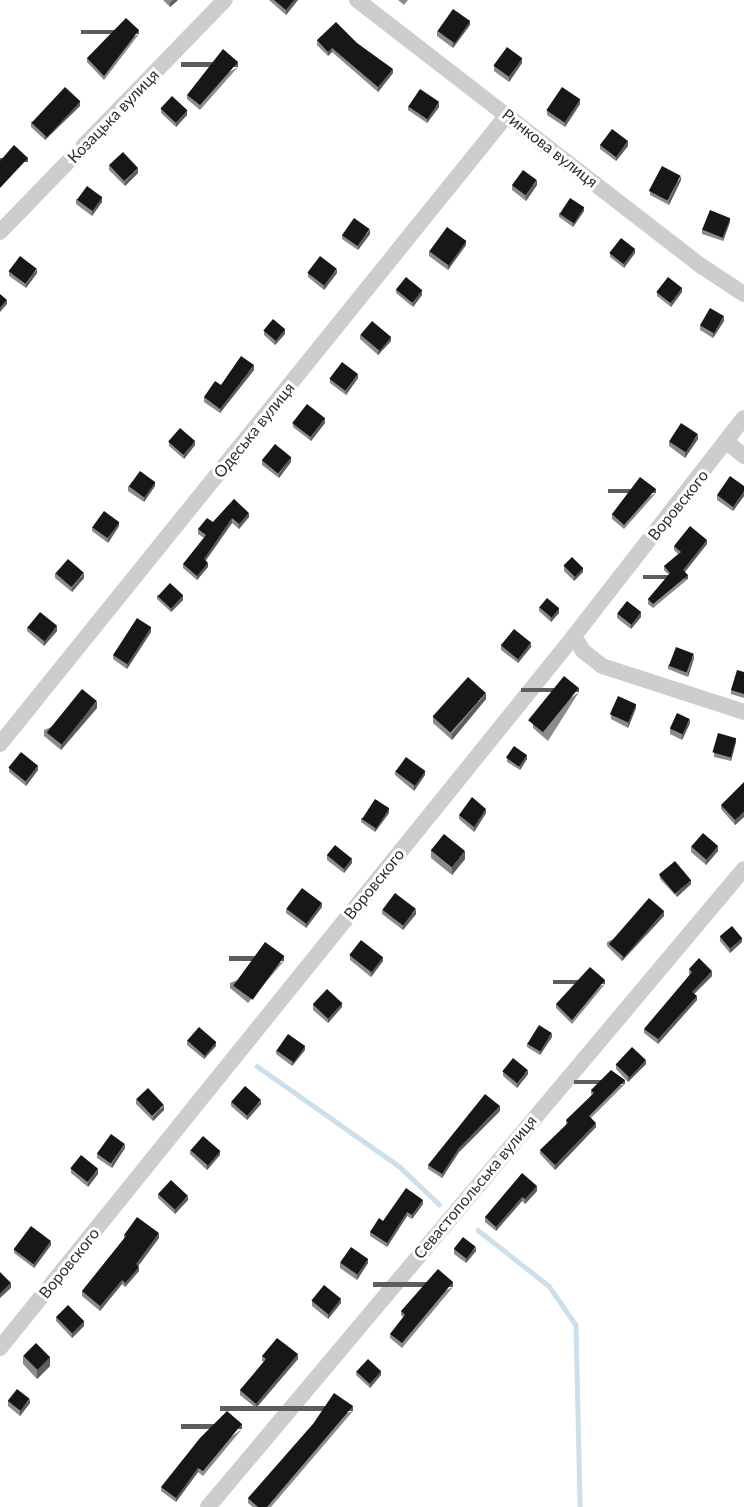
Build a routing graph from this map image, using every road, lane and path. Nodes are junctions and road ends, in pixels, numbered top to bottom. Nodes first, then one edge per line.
1 (225, 0) edge
2 (357, 0) edge
3 (507, 115) junction
4 (0, 232) edge
5 (744, 294) edge
6 (744, 418) edge
7 (728, 443) junction
8 (744, 456) edge
9 (574, 636) junction
10 (744, 712) edge
11 (0, 744) edge
12 (744, 868) edge
13 (0, 1348) edge
14 (208, 1507) edge

1 - 4 street, Козацька вулиця
2 - 3 street, Ринкова вулиця
3 - 5 street, Ринкова вулиця
3 - 11 street, Одеська вулиця
6 - 7 street, Воровского
7 - 8 street
7 - 9 street, Воровского
9 - 10 street
9 - 13 street, Воровского
12 - 14 street, Севастопольська вулиця

